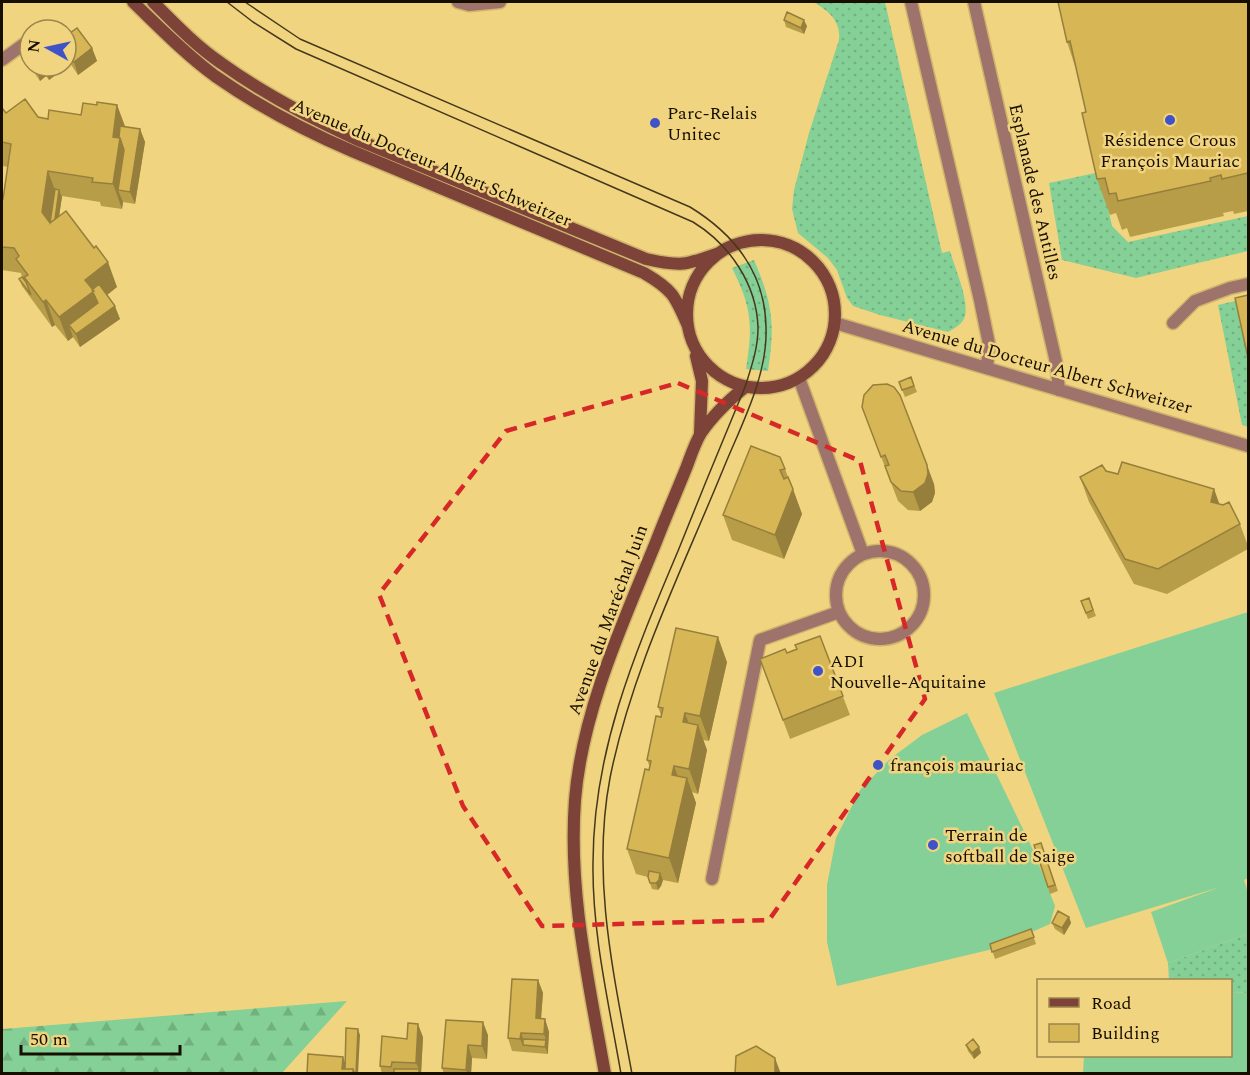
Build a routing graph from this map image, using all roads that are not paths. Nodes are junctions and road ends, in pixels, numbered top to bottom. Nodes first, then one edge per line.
1 (133, 2) edge
2 (153, 2) edge
3 (458, 2) edge
4 (500, 2) edge
5 (911, 2) edge
6 (974, 2) edge
7 (18, 48) edge
8 (2, 60) edge
9 (719, 253) junction
10 (1248, 284) edge
11 (835, 323) junction
12 (1173, 323) dead end
13 (688, 326) junction
14 (695, 349) junction
15 (987, 369) junction
16 (799, 378) junction
17 (745, 387) junction
18 (1059, 390) junction
19 (700, 435) junction
20 (1248, 446) edge
21 (863, 554) junction
22 (839, 612) junction
23 (712, 879) dead end
24 (605, 1074) edge

1 - 13 main road, Avenue du Docteur Albert Schweitzer
2 - 9 main road, Avenue du Docteur Albert Schweitzer
3 - 4 street
5 - 15 street
6 - 18 street, Esplanade des Antilles
7 - 8 street
9 - 11 main road
9 - 13 main road
10 - 12 street
11 - 15 street, Avenue du Docteur Albert Schweitzer
11 - 16 main road
13 - 14 main road
14 - 17 main road
14 - 19 main road, Avenue du Maréchal Juin
15 - 18 street, Avenue du Docteur Albert Schweitzer
16 - 17 main road
16 - 21 street
17 - 19 main road, Avenue du Maréchal Juin
18 - 20 street, Avenue du Docteur Albert Schweitzer
19 - 24 main road, Avenue du Maréchal Juin
21 - 22 street
21 - 22 street
22 - 23 street

